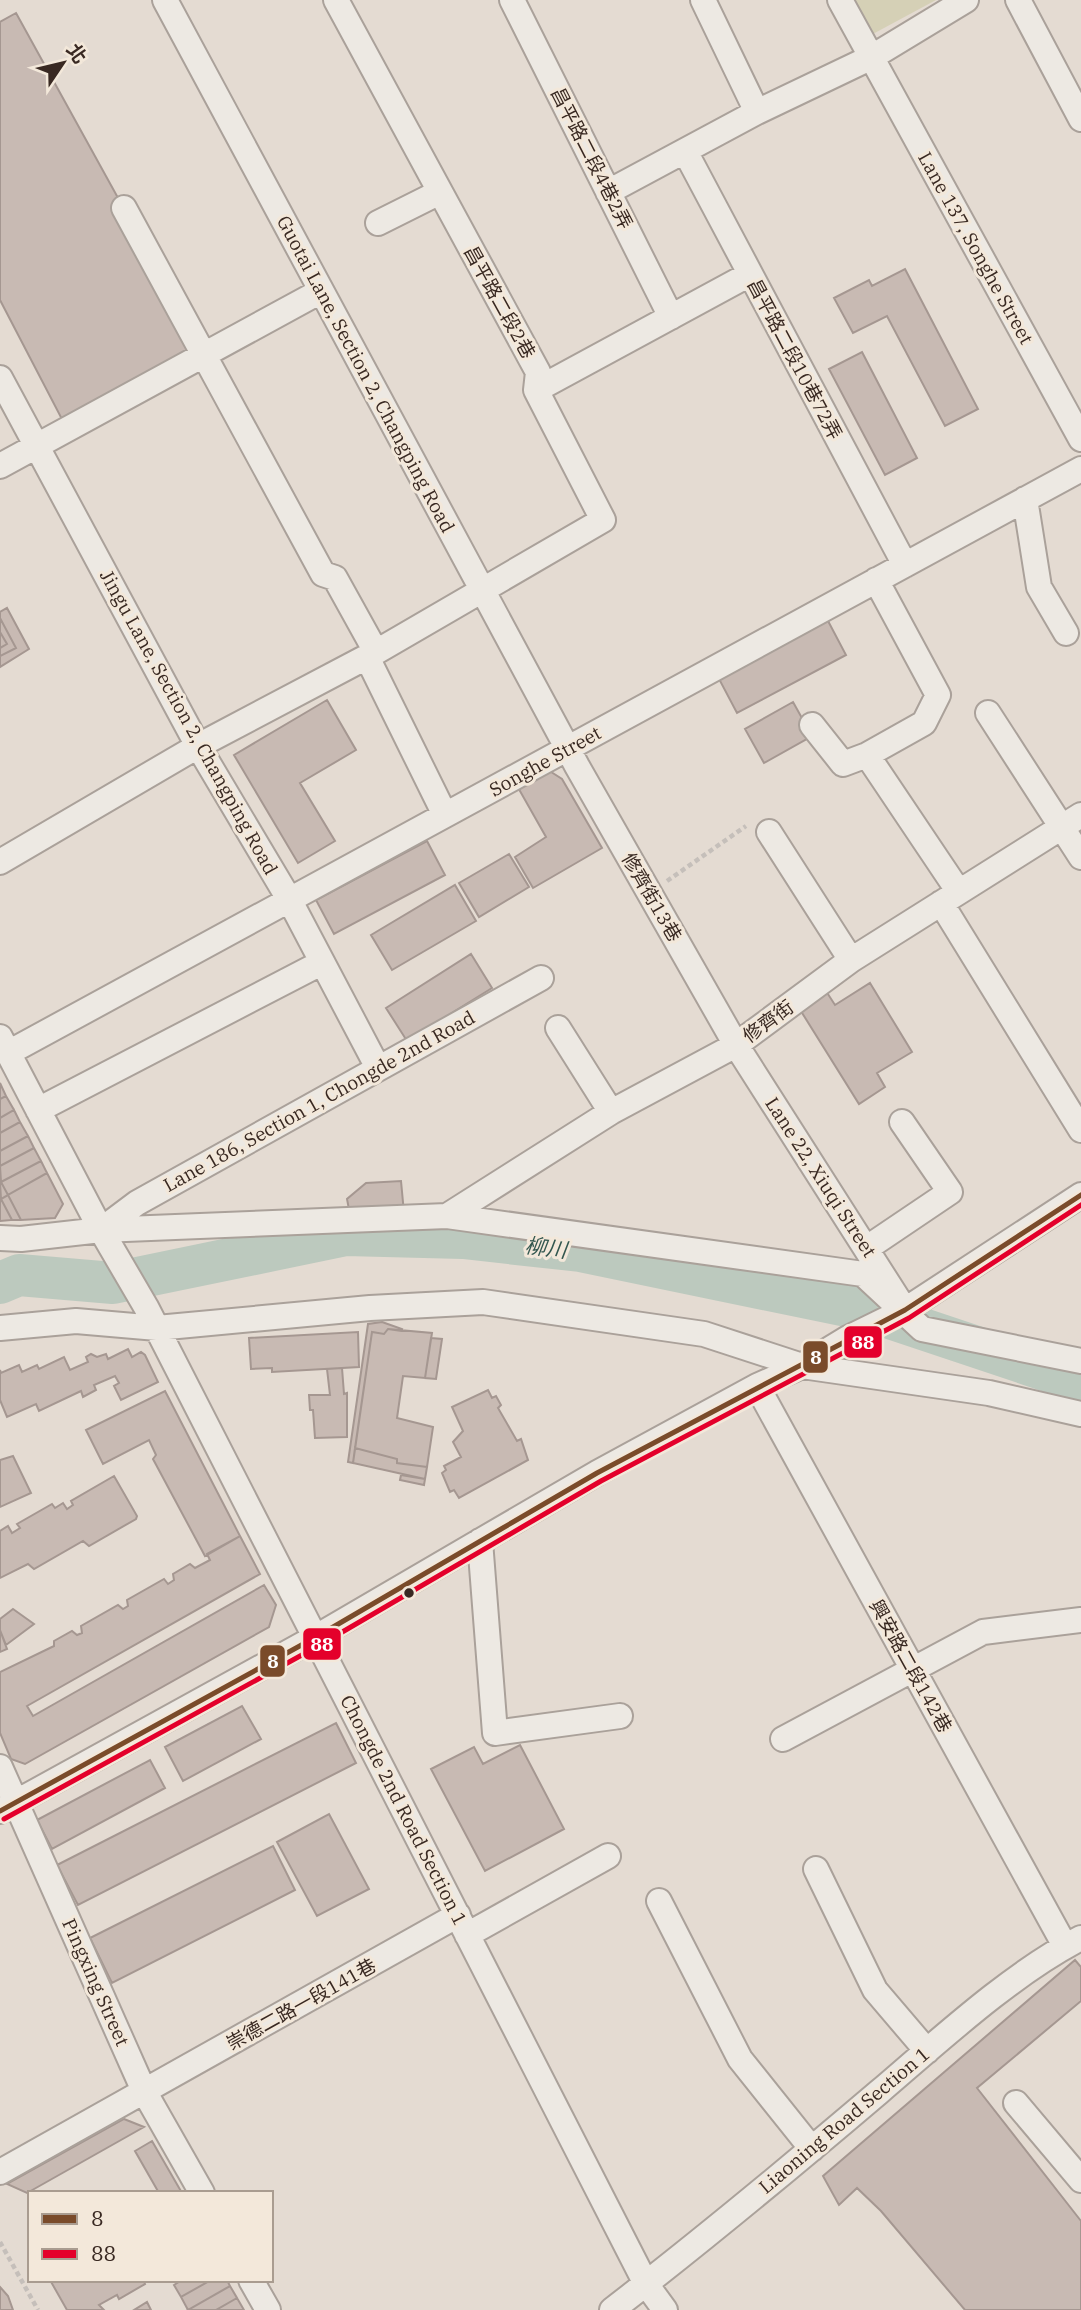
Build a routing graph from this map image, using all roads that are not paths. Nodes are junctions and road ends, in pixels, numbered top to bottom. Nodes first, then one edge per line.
1 (165, 0) edge
2 (337, 0) edge
3 (512, 0) edge
4 (703, 0) edge
5 (840, 0) edge
6 (967, 0) edge
7 (1018, 0) edge
8 (872, 57) junction
9 (757, 112) junction
10 (1081, 119) edge
11 (686, 153) junction
12 (440, 192) junction
13 (608, 192) junction
14 (124, 208) dead end
15 (378, 223) dead end
16 (750, 274) junction
17 (321, 291) junction
18 (671, 317) junction
19 (205, 354) junction
20 (0, 378) edge
21 (536, 390) junction
22 (1081, 439) edge
23 (36, 445) junction
24 (0, 466) edge
25 (1081, 469) edge
26 (1025, 499) junction
27 (905, 565) junction
28 (876, 580) junction
29 (483, 592) junction
30 (1066, 634) dead end
31 (372, 654) junction
32 (988, 713) dead end
33 (811, 725) dead end
34 (198, 746) junction
35 (567, 749) junction
36 (867, 755) junction
37 (445, 815) junction
38 (1071, 821) edge
39 (758, 829) road end
40 (1081, 857) edge
41 (0, 862) edge
42 (950, 898) junction
43 (289, 900) junction
44 (851, 960) junction
45 (321, 963) junction
46 (541, 978) dead end
47 (558, 1028) dead end
48 (4, 1045) edge
49 (736, 1045) junction
50 (377, 1066) junction
51 (38, 1110) junction
52 (611, 1112) junction
53 (902, 1122) dead end
54 (1081, 1130) edge
55 (1081, 1195) edge
56 (447, 1216) junction
57 (0, 1238) edge
58 (107, 1240) junction
59 (867, 1248) junction
60 (895, 1314) junction
61 (152, 1318) junction
62 (0, 1328) edge
63 (1081, 1362) edge
64 (802, 1366) junction
65 (757, 1386) junction
66 (1081, 1414) edge
67 (480, 1541) junction
68 (1081, 1620) edge
69 (316, 1637) junction
70 (913, 1671) junction
71 (620, 1716) dead end
72 (783, 1739) dead end
73 (0, 1767) edge
74 (8, 1806) edge
75 (608, 1856) dead end
76 (816, 1869) dead end
77 (659, 1901) dead end
78 (463, 1925) junction
79 (1073, 1942) edge
80 (927, 2051) junction
81 (144, 2091) junction
82 (1016, 2103) dead end
83 (812, 2149) junction
84 (0, 2172) edge
85 (1081, 2180) edge
86 (201, 2191) edge
87 (252, 2282) edge
88 (646, 2284) junction
89 (268, 2310) edge
90 (612, 2310) edge
91 (665, 2310) edge

1 - 17 street, Guotai Lane, Section 2, Changping Road
2 - 12 street, 昌平路二段2巷
3 - 13 street, 昌平路二段4巷2弄
4 - 9 street
5 - 8 street, Lane 137, Songhe Street
6 - 8 street
7 - 10 street
8 - 9 street
8 - 22 street, Lane 137, Songhe Street
9 - 11 street
11 - 13 street
11 - 16 street, 昌平路二段10巷72弄
12 - 15 street
12 - 21 street, 昌平路二段2巷
13 - 18 street, 昌平路二段4巷2弄
14 - 19 street
16 - 18 street
16 - 27 street, 昌平路二段10巷72弄
17 - 19 street
17 - 29 street, Guotai Lane, Section 2, Changping Road
18 - 21 street
19 - 23 street
19 - 31 street
20 - 23 street, Jingu Lane, Section 2, Changping Road
21 - 29 street, 昌平路二段2巷
23 - 24 street
23 - 34 street, Jingu Lane, Section 2, Changping Road
25 - 26 street, Songhe Street
26 - 27 street, Songhe Street
26 - 30 street
27 - 28 street, Songhe Street
28 - 35 street, Songhe Street
28 - 36 street
29 - 31 street
29 - 35 street, Guotai Lane, Section 2, Changping Road
31 - 34 street
31 - 37 street
32 - 38 street
33 - 36 street
34 - 41 street
34 - 43 street, Jingu Lane, Section 2, Changping Road
35 - 37 street, Songhe Street
35 - 49 street, 修齊街13巷
36 - 42 street
37 - 43 street, Songhe Street
38 - 40 street
38 - 42 street, 修齊街
39 - 44 street
42 - 44 street, 修齊街
42 - 54 street
43 - 45 street, Jingu Lane, Section 2, Changping Road
43 - 48 street, Songhe Street
44 - 49 street, 修齊街
45 - 50 street, Jingu Lane, Section 2, Changping Road
45 - 51 street
46 - 50 street, Lane 186, Section 1, Chongde 2nd Road
47 - 52 street
48 - 51 street
49 - 52 street, 修齊街
49 - 59 street, Lane 22, Xiuqi Street
50 - 58 street, Lane 186, Section 1, Chongde 2nd Road
51 - 58 street
52 - 56 street, 修齊街
53 - 59 street
55 - 60 street
56 - 58 street
56 - 60 street
57 - 58 street
58 - 61 street, Chongde 2nd Road Section 1
59 - 60 street, Lane 22, Xiuqi Street
60 - 63 street
60 - 64 street
61 - 62 street
61 - 64 street
61 - 69 street, Chongde 2nd Road Section 1
64 - 65 street
64 - 66 street
65 - 67 street
65 - 70 street, 興安路二段142巷
67 - 69 street
67 - 71 street
68 - 70 street
69 - 74 street
69 - 78 street, Chongde 2nd Road Section 1
70 - 72 street
70 - 79 street, 興安路二段142巷
73 - 74 street, Pingxing Street
74 - 81 street, Pingxing Street
75 - 78 street, 崇德二路一段141巷
76 - 80 street
77 - 83 street
78 - 81 street, 崇德二路一段141巷
78 - 88 street, Chongde 2nd Road Section 1
79 - 80 street, Liaoning Road Section 1
80 - 83 street, Liaoning Road Section 1
81 - 84 street, 崇德二路一段141巷
81 - 86 street, Pingxing Street
82 - 85 street
83 - 88 street, Liaoning Road Section 1
87 - 89 street
88 - 90 street, Liaoning Road Section 1
88 - 91 street, Chongde 2nd Road Section 1

